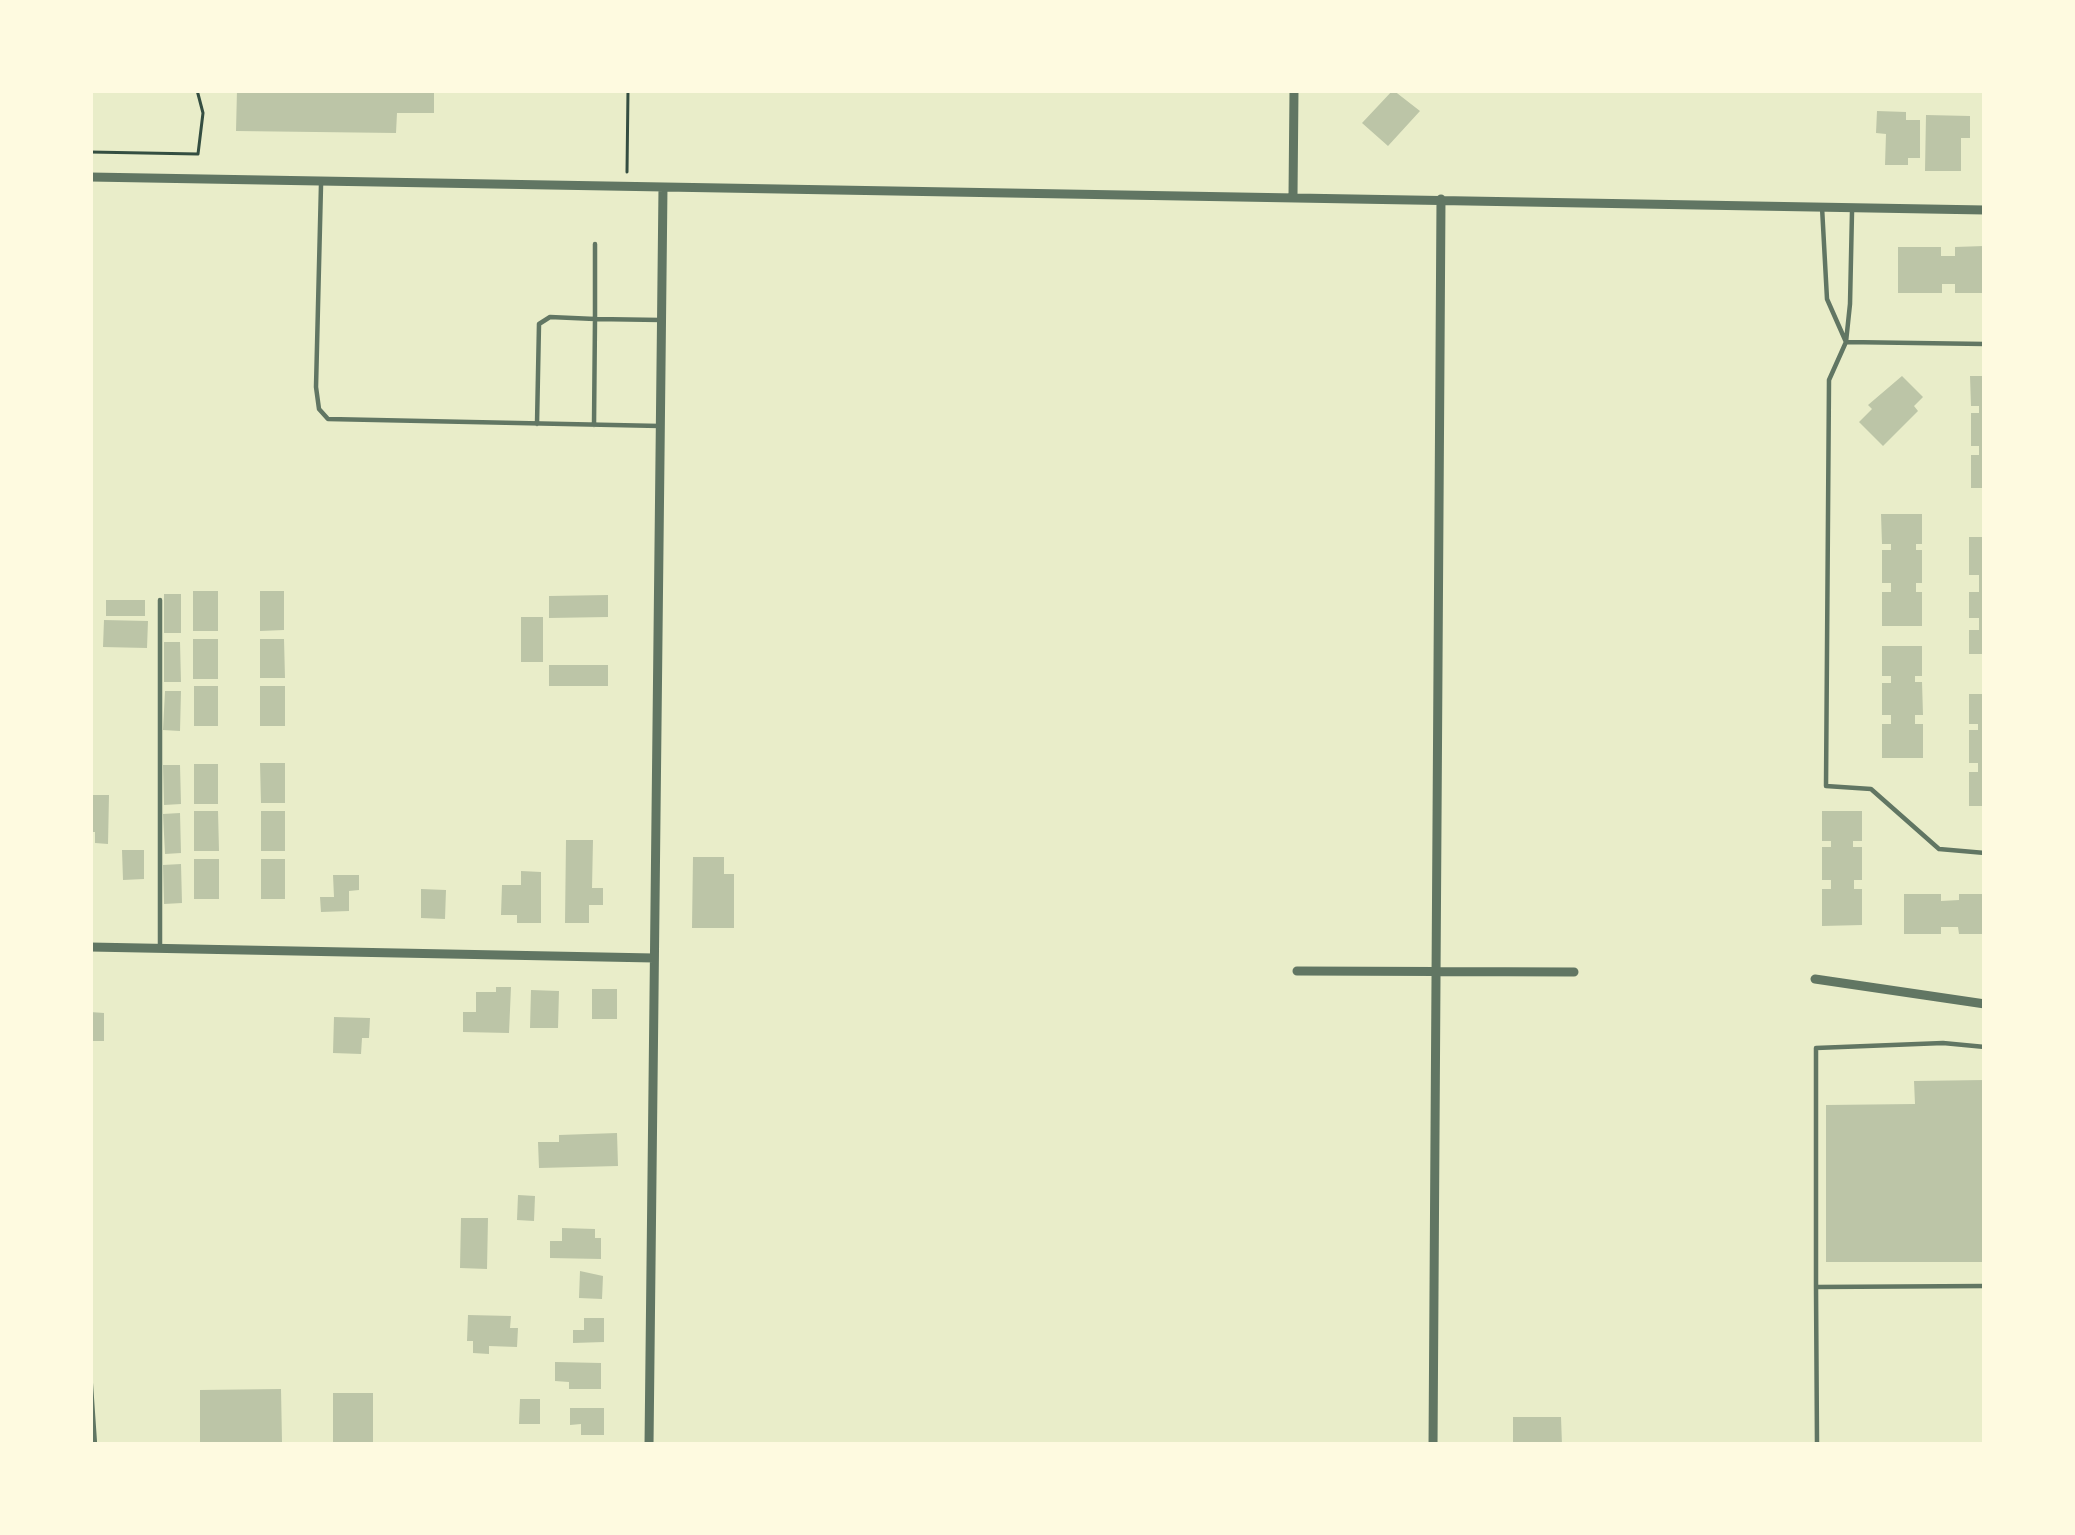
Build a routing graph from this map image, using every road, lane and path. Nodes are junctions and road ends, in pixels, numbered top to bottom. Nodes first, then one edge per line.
1 (197, 90) edge
2 (628, 90) edge
3 (1294, 90) edge
4 (90, 152) edge
5 (90, 177) edge
6 (321, 182) junction
7 (627, 187) junction
8 (663, 188) junction
9 (1293, 196) junction
10 (1441, 199) junction
11 (1822, 207) junction
12 (1852, 207) junction
13 (1985, 210) edge
14 (595, 244) dead end
15 (595, 319) junction
16 (661, 320) junction
17 (1846, 342) junction
18 (1985, 344) edge
19 (537, 424) junction
20 (594, 425) junction
21 (660, 426) junction
22 (160, 601) dead end
23 (1985, 853) edge
24 (90, 947) edge
25 (160, 949) junction
26 (654, 958) junction
27 (1436, 970) junction
28 (1297, 971) dead end
29 (1574, 972) dead end
30 (1815, 980) dead end
31 (1985, 1004) edge
32 (1985, 1047) edge
33 (1985, 1286) edge
34 (1816, 1287) junction
35 (90, 1372) edge
36 (94, 1445) edge
37 (650, 1445) edge
38 (1433, 1445) edge
39 (1817, 1445) edge

1 - 4 path
2 - 7 path
3 - 9 street
5 - 6 street
6 - 7 street
6 - 19 lane
7 - 8 street
8 - 9 street
8 - 16 street
9 - 10 street
10 - 11 street
10 - 27 street
11 - 12 street
11 - 17 lane
12 - 13 street
12 - 17 lane
14 - 15 lane
15 - 16 lane
15 - 19 lane
15 - 20 lane
16 - 21 street
17 - 18 lane
17 - 23 lane
19 - 20 lane
20 - 21 lane
21 - 26 street
22 - 25 lane
24 - 25 street
25 - 26 street
26 - 37 street
27 - 28 street
27 - 29 street
27 - 38 street
30 - 31 street
32 - 34 lane
33 - 34 lane
34 - 39 lane
35 - 36 lane

